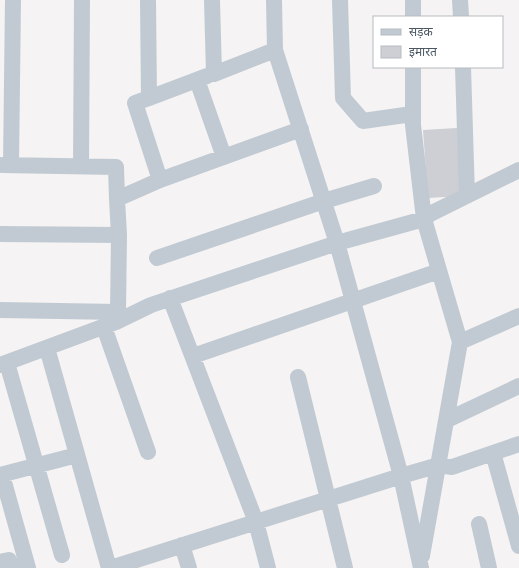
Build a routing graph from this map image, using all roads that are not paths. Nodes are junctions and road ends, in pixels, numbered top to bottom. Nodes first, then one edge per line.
1 (13, 0) edge
2 (82, 0) edge
3 (148, 0) edge
4 (212, 0) edge
5 (274, 0) edge
6 (340, 0) edge
7 (413, 0) edge
8 (460, 0) edge
9 (413, 16) edge
10 (461, 16) edge
11 (275, 50) junction
12 (413, 68) edge
13 (463, 68) edge
14 (214, 74) junction
15 (197, 80) junction
16 (6, 91) edge
17 (149, 98) junction
18 (412, 114) junction
19 (301, 129) junction
20 (224, 157) junction
21 (6, 164) edge
22 (81, 166) junction
23 (519, 170) edge
24 (160, 180) junction
25 (374, 186) dead end
26 (467, 196) junction
27 (117, 199) junction
28 (324, 201) junction
29 (424, 219) junction
30 (0, 234) edge
31 (119, 235) junction
32 (337, 242) junction
33 (157, 258) dead end
34 (439, 271) junction
35 (170, 298) junction
36 (352, 301) junction
37 (0, 310) edge
38 (519, 316) edge
39 (113, 320) junction
40 (460, 342) junction
41 (47, 348) junction
42 (193, 356) junction
43 (4, 364) edge
44 (298, 377) dead end
45 (519, 386) edge
46 (447, 420) junction
47 (519, 444) edge
48 (148, 452) dead end
49 (493, 453) junction
50 (77, 454) junction
51 (36, 465) junction
52 (439, 465) junction
53 (1, 475) edge
54 (401, 476) junction
55 (328, 499) junction
56 (256, 522) junction
57 (479, 524) dead end
58 (182, 545) junction
59 (519, 546) edge
60 (62, 555) dead end
61 (0, 562) edge
62 (421, 566) edge
63 (12, 568) edge
64 (28, 568) edge
65 (112, 568) edge
66 (189, 568) edge
67 (268, 568) edge
68 (345, 568) edge
69 (489, 568) edge

1 - 16 street
2 - 22 street
3 - 17 street
4 - 14 street
5 - 11 street
6 - 18 street
7 - 9 street
8 - 10 street
11 - 14 street
11 - 19 street
12 - 18 street
13 - 26 street
14 - 15 street
15 - 17 street
15 - 20 street
16 - 21 street
17 - 24 street
18 - 29 street
19 - 20 street
19 - 28 street
20 - 24 street
21 - 22 street
22 - 27 street
23 - 26 street
24 - 27 street
25 - 28 street
26 - 29 street
27 - 31 street
28 - 32 street
28 - 33 street
29 - 32 street
29 - 34 street
30 - 31 street
31 - 39 street
32 - 35 street
32 - 36 street
34 - 36 street
34 - 40 street
35 - 39 street
35 - 42 street
36 - 42 street
36 - 54 street
37 - 39 street
38 - 40 street
39 - 41 street
39 - 48 street
40 - 46 street
41 - 43 street
41 - 50 street
42 - 56 street
43 - 51 street
44 - 55 street
45 - 46 street
46 - 52 street
47 - 49 street
49 - 52 street
49 - 59 street
50 - 51 street
50 - 65 street
51 - 53 street
51 - 60 street
52 - 54 street
52 - 62 street
53 - 64 street
54 - 55 street
54 - 62 street
55 - 56 street
55 - 68 street
56 - 58 street
56 - 67 street
57 - 69 street
58 - 65 street
58 - 66 street
61 - 63 street

